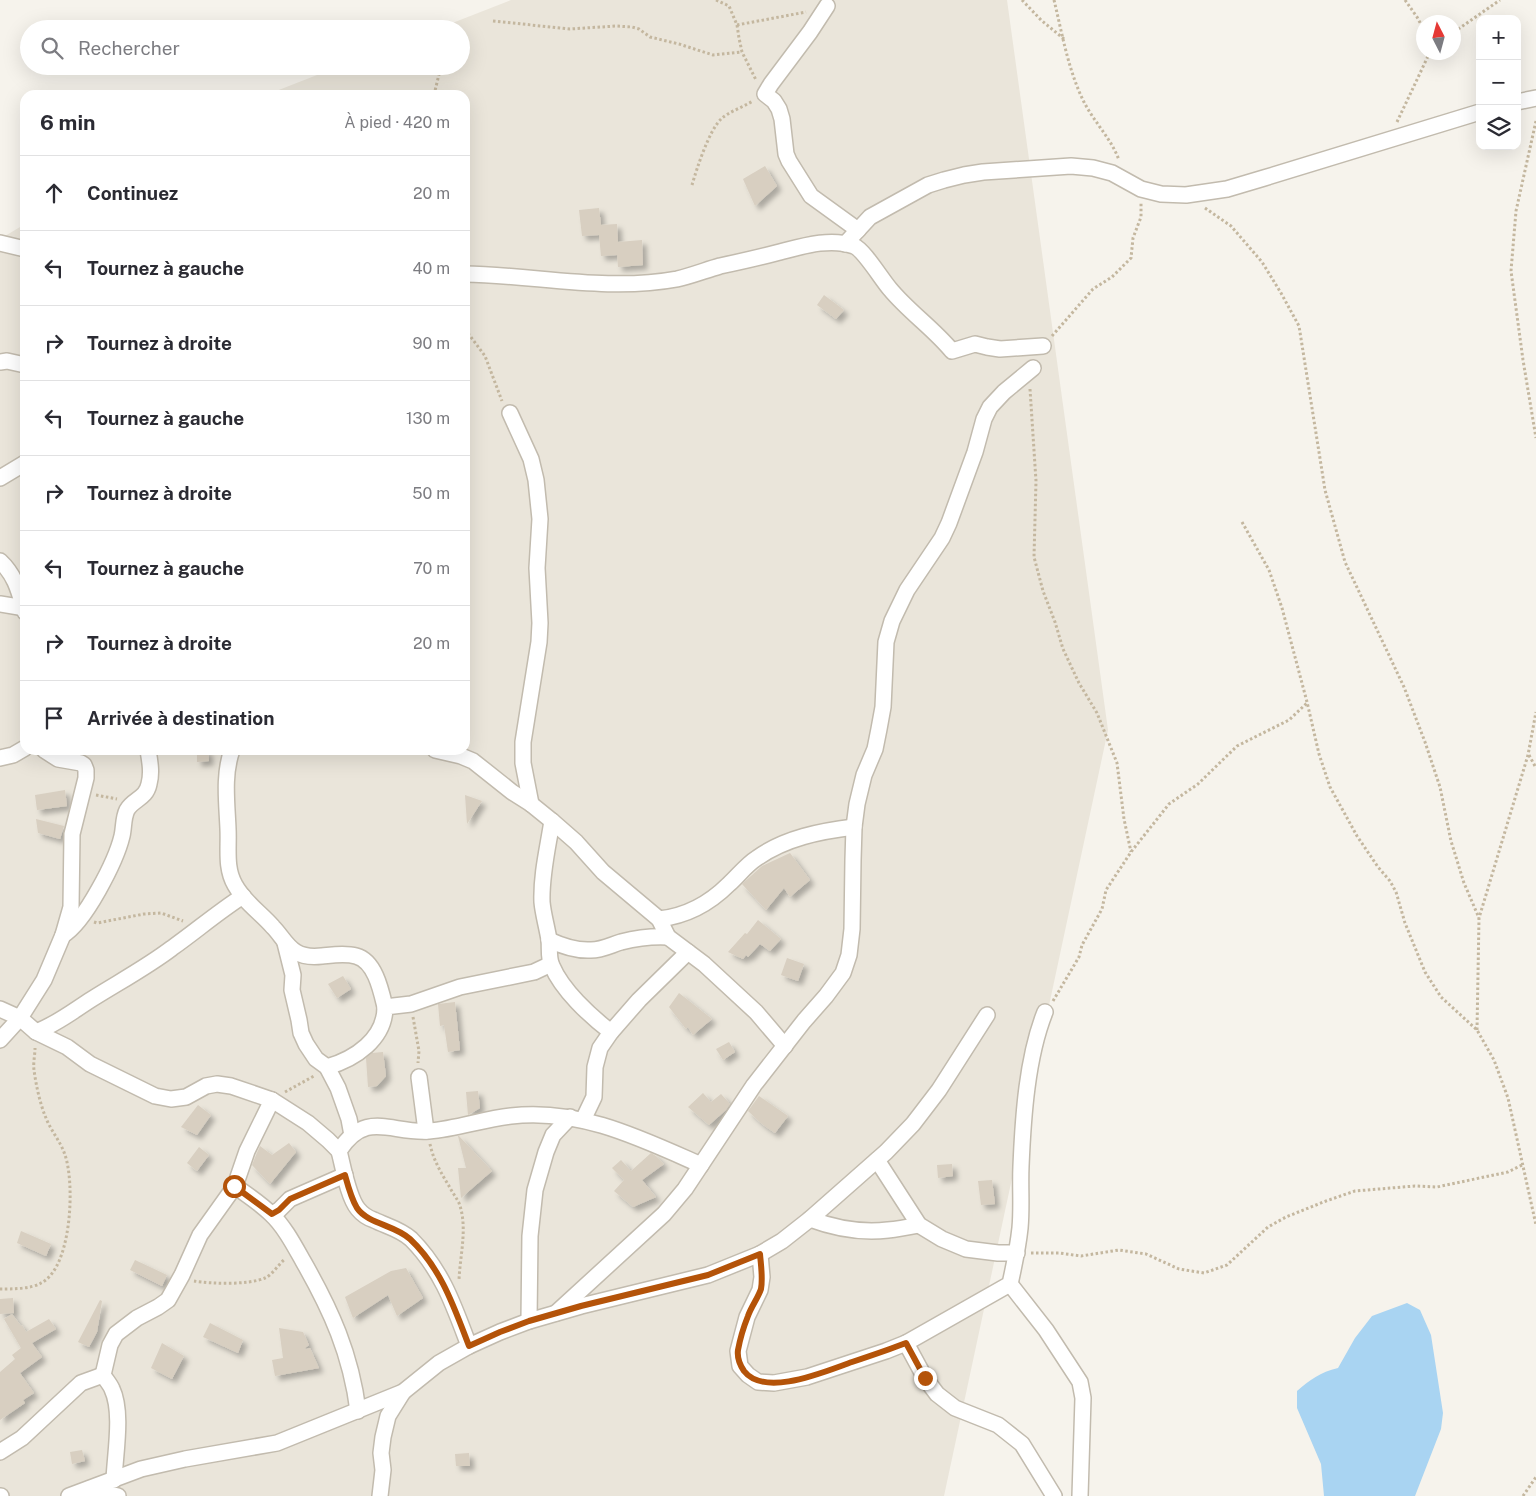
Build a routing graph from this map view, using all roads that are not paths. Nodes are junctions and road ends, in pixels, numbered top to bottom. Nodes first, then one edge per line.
1 (827, 6) road end
2 (1536, 98) edge
3 (1521, 101) edge
4 (1476, 113) edge
5 (858, 230) junction
6 (0, 243) edge
7 (845, 244) junction
8 (20, 248) edge
9 (470, 274) edge
10 (1044, 346) road end
11 (0, 362) edge
12 (20, 364) edge
13 (1033, 368) road end
14 (510, 413) road end
15 (20, 466) edge
16 (0, 478) edge
17 (0, 561) edge
18 (20, 591) edge
19 (0, 604) edge
20 (20, 608) edge
21 (20, 751) edge
22 (51, 755) edge
23 (149, 755) edge
24 (231, 755) edge
25 (457, 755) edge
26 (0, 758) edge
27 (531, 804) junction
28 (552, 821) junction
29 (854, 827) junction
30 (243, 896) junction
31 (659, 919) junction
32 (63, 935) junction
33 (668, 937) junction
34 (549, 940) junction
35 (285, 943) junction
36 (688, 952) junction
37 (550, 964) junction
38 (384, 1007) junction
39 (0, 1009) edge
40 (1045, 1012) road end
41 (987, 1015) dead end
42 (20, 1018) junction
43 (36, 1032) junction
44 (610, 1032) junction
45 (0, 1040) edge
46 (785, 1046) junction
47 (327, 1067) junction
48 (418, 1077) road end
49 (272, 1100) junction
50 (577, 1118) junction
51 (426, 1131) junction
52 (352, 1135) junction
53 (339, 1151) junction
54 (877, 1160) junction
55 (701, 1165) junction
56 (345, 1175) junction
57 (234, 1186) junction
58 (272, 1214) junction
59 (810, 1219) junction
60 (919, 1225) junction
61 (1016, 1253) junction
62 (760, 1254) junction
63 (1010, 1284) junction
64 (556, 1313) junction
65 (529, 1321) junction
66 (906, 1343) junction
67 (469, 1346) junction
68 (103, 1375) junction
69 (403, 1392) junction
70 (358, 1411) junction
71 (0, 1452) edge
72 (114, 1480) junction
73 (89, 1489) junction
74 (69, 1496) edge
75 (118, 1496) edge
76 (380, 1496) edge
77 (1054, 1496) edge
78 (1080, 1496) edge

1 - 5 street
2 - 3 street
4 - 5 street
5 - 7 street
6 - 8 street
7 - 9 street
7 - 10 street
11 - 12 street
13 - 29 street
14 - 27 street
15 - 16 street
17 - 18 street
19 - 20 street
21 - 26 street
22 - 32 street
23 - 32 street
24 - 30 street
25 - 27 street
27 - 28 street
28 - 31 street
28 - 34 street
29 - 31 street
29 - 46 street
30 - 35 street
30 - 43 street
31 - 33 street
32 - 42 street
33 - 34 street
33 - 36 street
34 - 37 street
35 - 38 street
35 - 47 street
36 - 44 street
36 - 46 street
37 - 38 street
37 - 44 street
38 - 47 street
39 - 42 street
40 - 61 street
41 - 54 street
42 - 43 street
42 - 45 street
43 - 49 street
44 - 50 street
46 - 55 street
47 - 52 street
48 - 51 street
49 - 53 street
49 - 57 street
50 - 51 street
50 - 55 street
50 - 65 street
51 - 52 street
52 - 53 street
53 - 56 street
54 - 59 street
54 - 60 street
55 - 64 street
56 - 58 street
56 - 67 street
57 - 58 street
57 - 68 street
58 - 70 street
59 - 60 street
59 - 62 street
60 - 61 street
61 - 63 street
62 - 64 street
62 - 66 street
63 - 66 street
63 - 78 street
64 - 65 street
65 - 67 street
66 - 77 street
67 - 69 street
68 - 71 street
68 - 72 street
69 - 70 street
69 - 76 street
70 - 72 street
72 - 73 street
73 - 74 street
73 - 75 street

